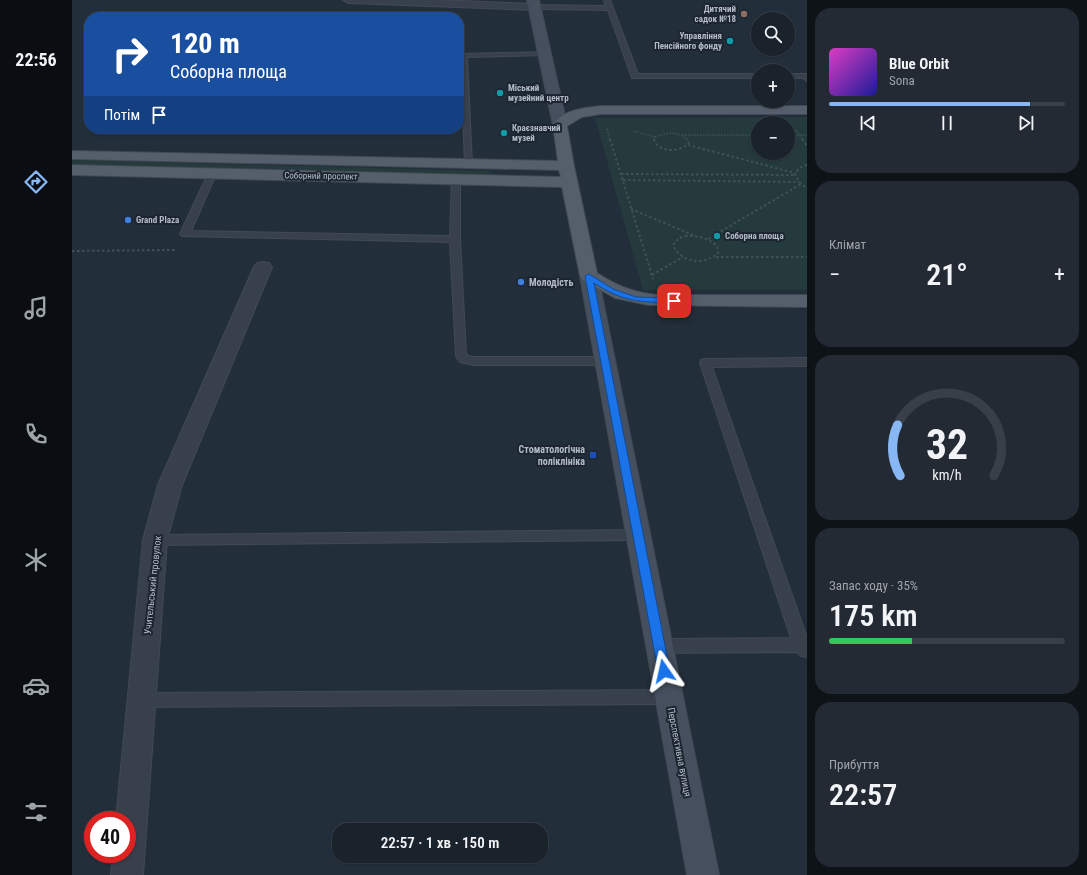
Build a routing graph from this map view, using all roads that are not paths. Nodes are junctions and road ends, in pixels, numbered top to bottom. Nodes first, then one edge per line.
1 (349, 0) edge
2 (607, 0) edge
3 (534, 4) edge
4 (610, 8) junction
5 (545, 54) junction
6 (464, 55) edge
7 (751, 76) edge
8 (795, 76) edge
9 (807, 78) edge
10 (464, 102) edge
11 (807, 110) edge
12 (560, 125) junction
13 (72, 155) edge
14 (468, 164) junction
15 (566, 166) junction
16 (72, 170) edge
17 (212, 174) junction
18 (456, 179) junction
19 (570, 182) junction
20 (454, 239) junction
21 (263, 267) dead end
22 (589, 276) junction
23 (807, 301) edge
24 (604, 361) junction
25 (807, 362) edge
26 (638, 535) junction
27 (155, 540) junction
28 (659, 646) junction
29 (805, 647) edge
30 (669, 697) junction
31 (142, 700) junction
32 (127, 875) edge
33 (703, 875) edge

1 - 3 street
2 - 4 lane
3 - 4 lane
3 - 5 street
4 - 7 lane
5 - 6 lane
5 - 12 street
8 - 9 lane
10 - 14 lane
11 - 12 main road
12 - 15 main road
13 - 14 main road, Соборний проспект
14 - 15 main road, Соборний проспект
15 - 19 main road
16 - 17 main road, Соборний проспект
17 - 18 main road, Соборний проспект
17 - 20 lane
18 - 19 main road, Соборний проспект
18 - 20 lane
19 - 22 main road
20 - 24 lane
21 - 27 street, Учительський провулок
22 - 23 main road
22 - 24 street, Перспективна вулиця
24 - 26 street, Перспективна вулиця
25 - 29 lane
26 - 27 lane
26 - 28 street, Перспективна вулиця
27 - 31 street, Учительський провулок
28 - 29 lane
28 - 30 street, Перспективна вулиця
30 - 31 lane
30 - 33 street, Перспективна вулиця
31 - 32 street, Учительський провулок

